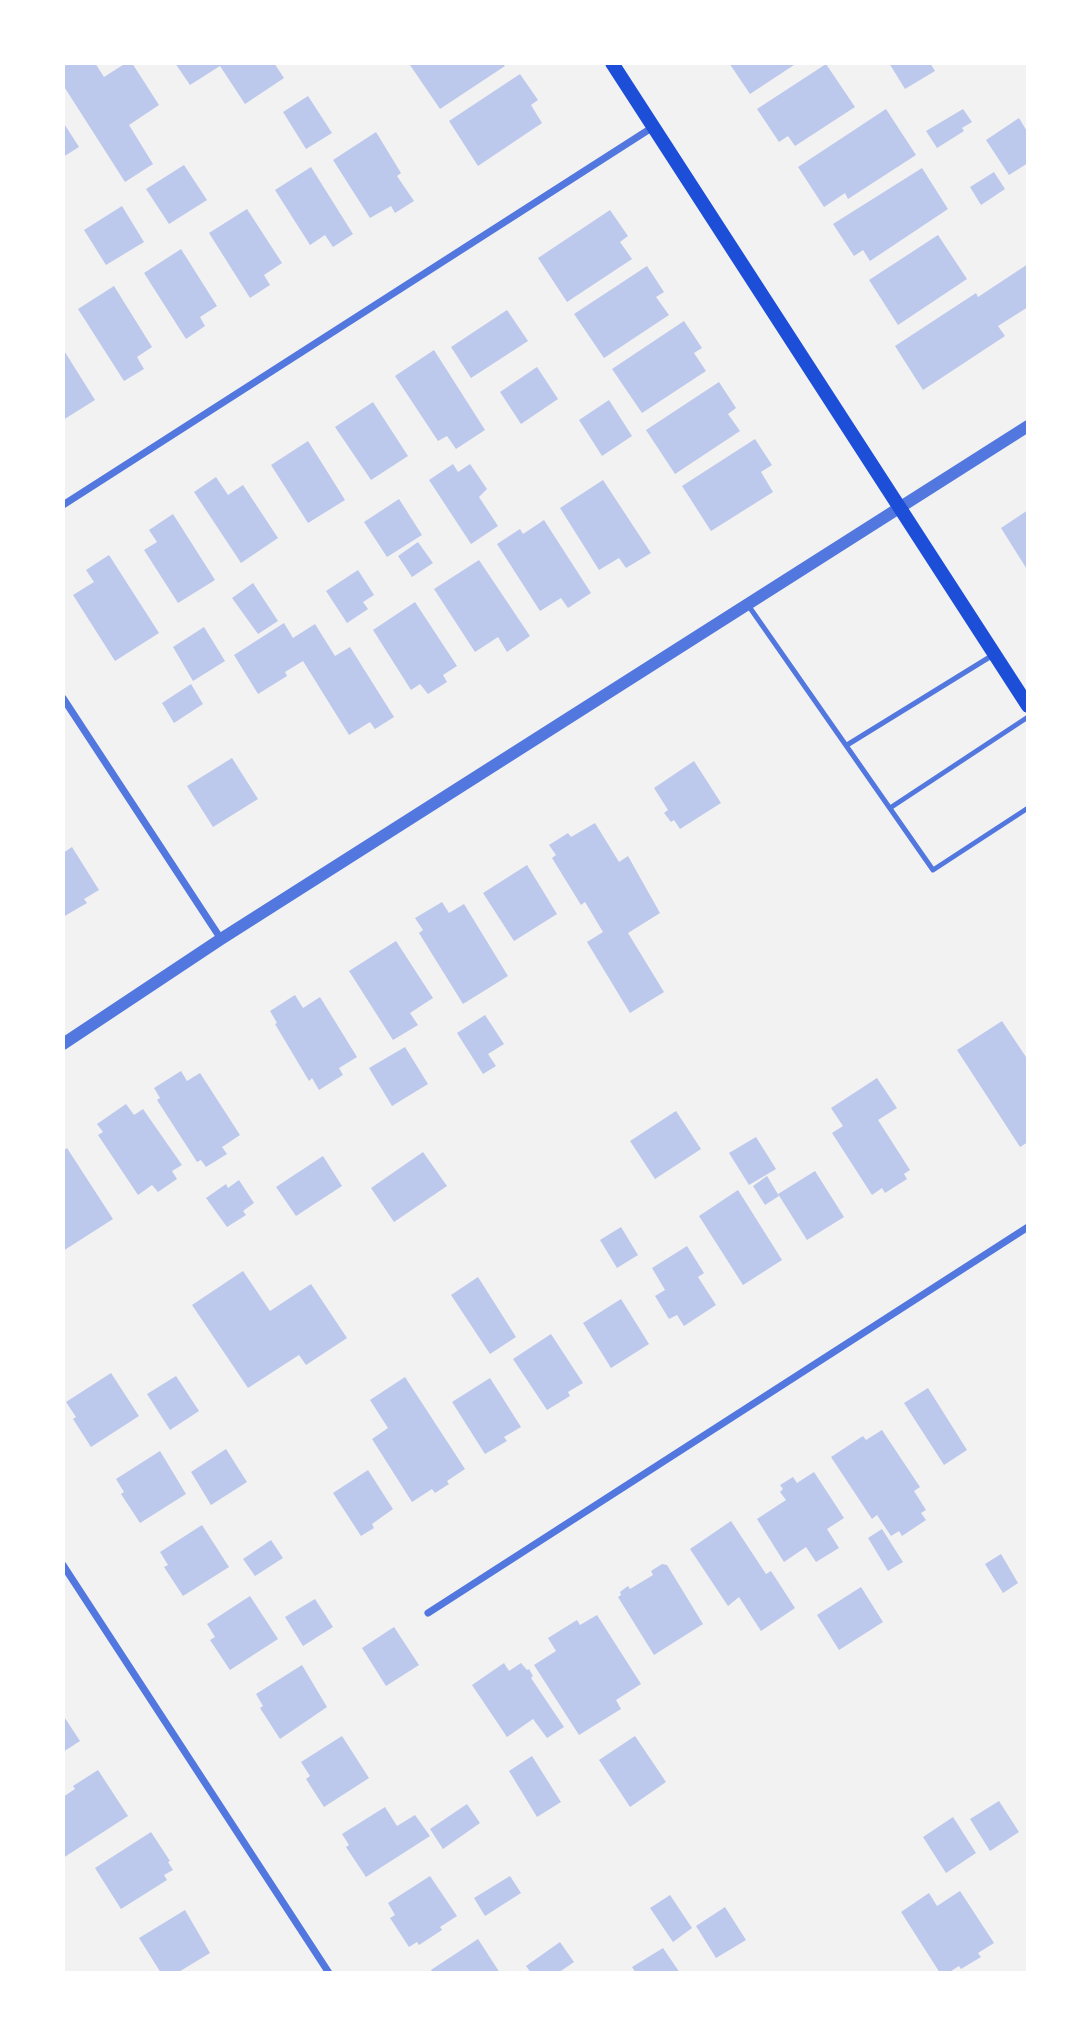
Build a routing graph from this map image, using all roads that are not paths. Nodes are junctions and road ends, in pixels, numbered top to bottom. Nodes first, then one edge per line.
1 (612, 63) edge
2 (653, 127) junction
3 (1028, 426) edge
4 (63, 505) edge
5 (901, 508) junction
6 (748, 605) junction
7 (995, 654) junction
8 (63, 698) edge
9 (1028, 706) edge
10 (1028, 717) edge
11 (847, 745) junction
12 (890, 807) junction
13 (1028, 808) edge
14 (221, 939) junction
15 (63, 1044) edge
16 (1028, 1227) edge
17 (63, 1564) edge
18 (428, 1613) dead end
19 (329, 1973) edge

1 - 2 main road
2 - 4 street
2 - 5 main road
3 - 5 street
5 - 6 street
5 - 7 main road
6 - 11 lane
6 - 14 street
7 - 9 main road
7 - 11 lane
8 - 14 street
10 - 12 lane
11 - 12 lane
12 - 13 lane
14 - 15 street
16 - 18 street
17 - 19 street

